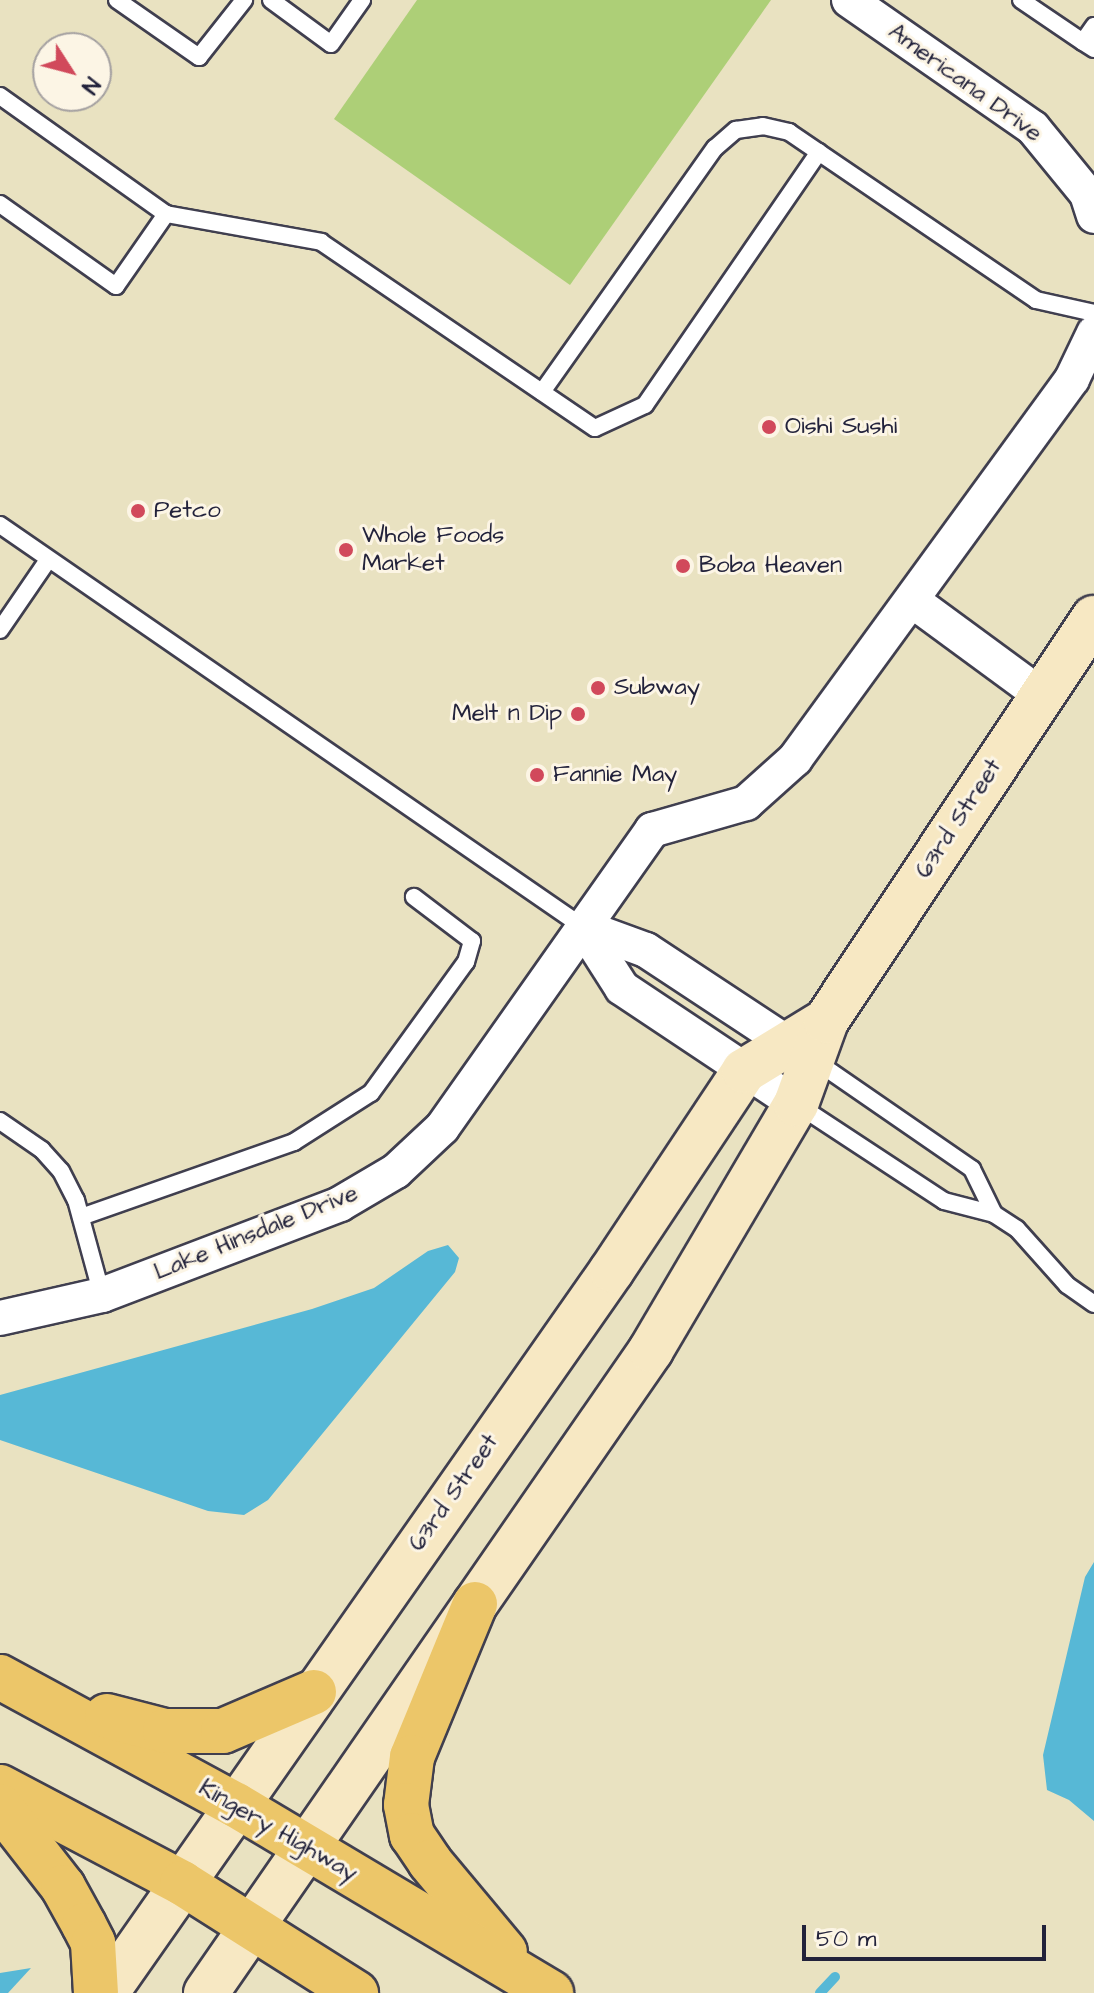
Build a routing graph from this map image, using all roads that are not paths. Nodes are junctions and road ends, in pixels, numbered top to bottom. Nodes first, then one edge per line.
1 (117, 0) edge
2 (244, 0) edge
3 (271, 0) edge
4 (362, 0) edge
5 (1021, 0) edge
6 (861, 4) edge
7 (1094, 26) edge
8 (1088, 46) edge
9 (0, 96) edge
10 (819, 152) junction
11 (0, 204) edge
12 (166, 214) junction
13 (1094, 216) edge
14 (1094, 313) edge
15 (1094, 333) edge
16 (542, 392) junction
17 (0, 525) edge
18 (48, 560) junction
19 (913, 601) junction
20 (1094, 618) edge
21 (0, 630) edge
22 (1041, 695) junction
23 (414, 897) dead end
24 (583, 927) junction
25 (809, 1041) junction
26 (744, 1071) junction
27 (796, 1104) junction
28 (0, 1121) edge
29 (994, 1214) junction
30 (81, 1217) junction
31 (102, 1295) junction
32 (1094, 1304) edge
33 (0, 1318) edge
34 (475, 1604) junction
35 (0, 1677) edge
36 (314, 1692) junction
37 (41, 1699) junction
38 (0, 1787) edge
39 (236, 1805) junction
40 (0, 1806) edge
41 (307, 1847) junction
42 (182, 1883) junction
43 (251, 1929) junction
44 (538, 1984) edge
45 (96, 1993) edge
46 (106, 1993) edge
47 (206, 1993) edge
48 (356, 1993) edge

1 - 2 lane
3 - 4 lane
5 - 8 lane
6 - 13 street, Americana Drive
7 - 8 lane
9 - 12 lane
10 - 14 lane
10 - 16 lane
10 - 16 lane
11 - 12 lane
12 - 16 lane
15 - 19 street
17 - 18 lane
18 - 21 lane
18 - 24 lane
19 - 22 street
19 - 24 street, Lake Hinsdale Drive
20 - 22 main road, 63rd Street
22 - 25 main road, 63rd Street
23 - 30 lane
24 - 25 street
24 - 26 street
24 - 31 street, Lake Hinsdale Drive
25 - 26 main road, 63rd Street
25 - 27 main road, 63rd Street
25 - 29 lane
26 - 27 street
26 - 36 main road, 63rd Street
27 - 29 lane
27 - 34 main road, 63rd Street
28 - 30 lane
29 - 32 lane
30 - 31 lane
31 - 33 street, Lake Hinsdale Drive
34 - 41 main road, 63rd Street
34 - 44 highway
35 - 37 highway, Kingery Highway
36 - 37 highway
36 - 39 main road, 63rd Street
37 - 39 highway, Kingery Highway
38 - 42 highway
39 - 41 highway, Kingery Highway
39 - 42 main road, 63rd Street
40 - 45 highway
41 - 43 main road, 63rd Street
41 - 44 highway, Kingery Highway
42 - 43 highway
42 - 46 main road, 63rd Street
43 - 47 main road, 63rd Street
43 - 48 highway

